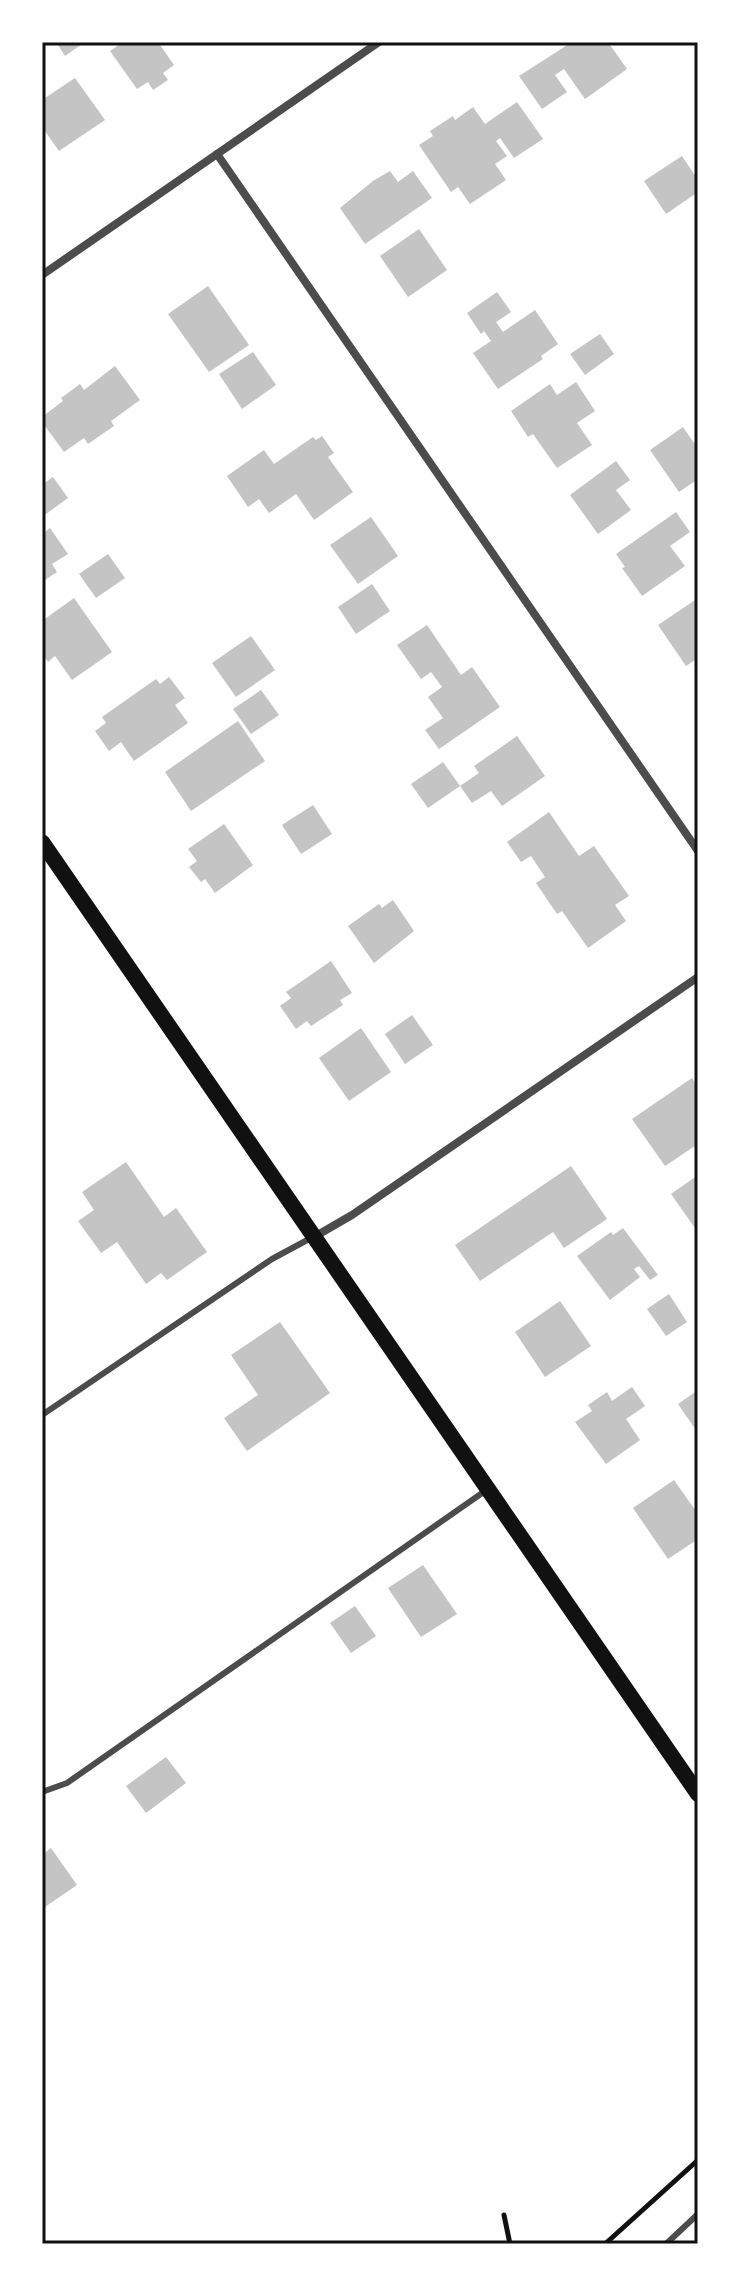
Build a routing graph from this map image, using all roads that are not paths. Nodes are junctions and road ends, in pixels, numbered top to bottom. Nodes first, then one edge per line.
1 (379, 42) edge
2 (217, 154) junction
3 (42, 275) edge
4 (42, 842) edge
5 (698, 851) edge
6 (698, 977) edge
7 (314, 1237) junction
8 (42, 1415) edge
9 (488, 1489) junction
10 (42, 1792) edge
11 (698, 1794) edge
12 (698, 2214) edge
13 (666, 2244) edge

1 - 2 street
2 - 3 street
2 - 5 street
4 - 7 main road
6 - 7 street
7 - 8 lane
7 - 9 main road
9 - 10 lane
9 - 11 main road
12 - 13 lane

